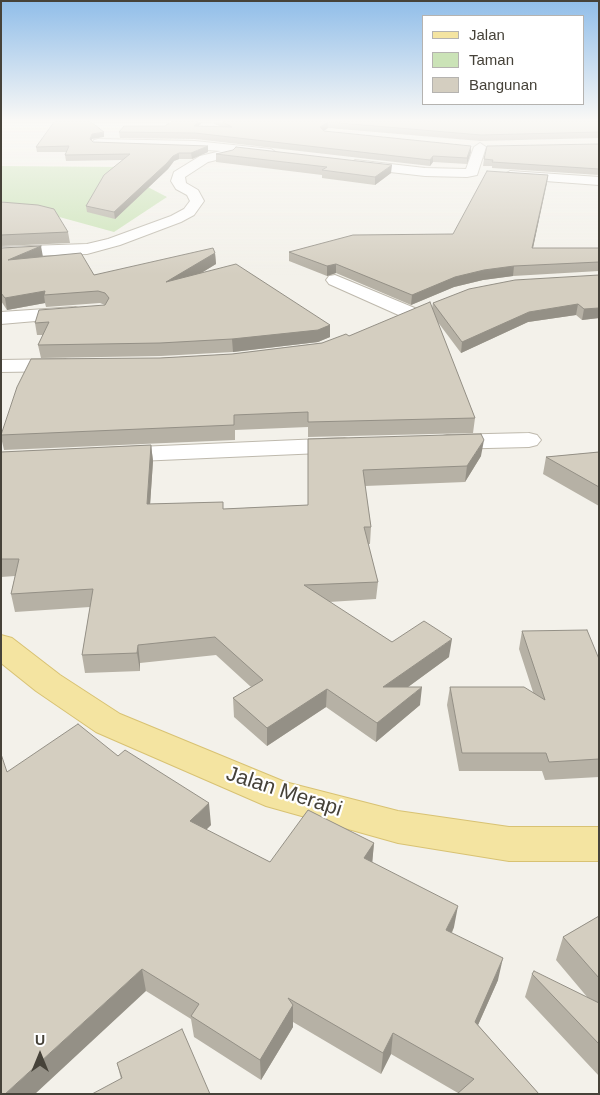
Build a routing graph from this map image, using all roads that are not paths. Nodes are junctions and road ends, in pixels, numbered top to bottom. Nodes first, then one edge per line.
1 (182, 173) edge
2 (484, 173) edge
3 (599, 181) edge
4 (1, 252) edge
5 (335, 280) dead end
6 (90, 312) edge
7 (1, 318) edge
8 (384, 324) edge
9 (81, 365) edge
10 (1, 366) edge
11 (529, 440) dead end
12 (430, 442) edge
13 (361, 444) edge
14 (90, 456) edge
15 (1, 646) edge
16 (599, 844) edge

1 - 4 street
2 - 3 street
5 - 8 street
6 - 7 street
9 - 10 street
11 - 12 street
13 - 14 street
15 - 16 main road, Jalan Merapi

